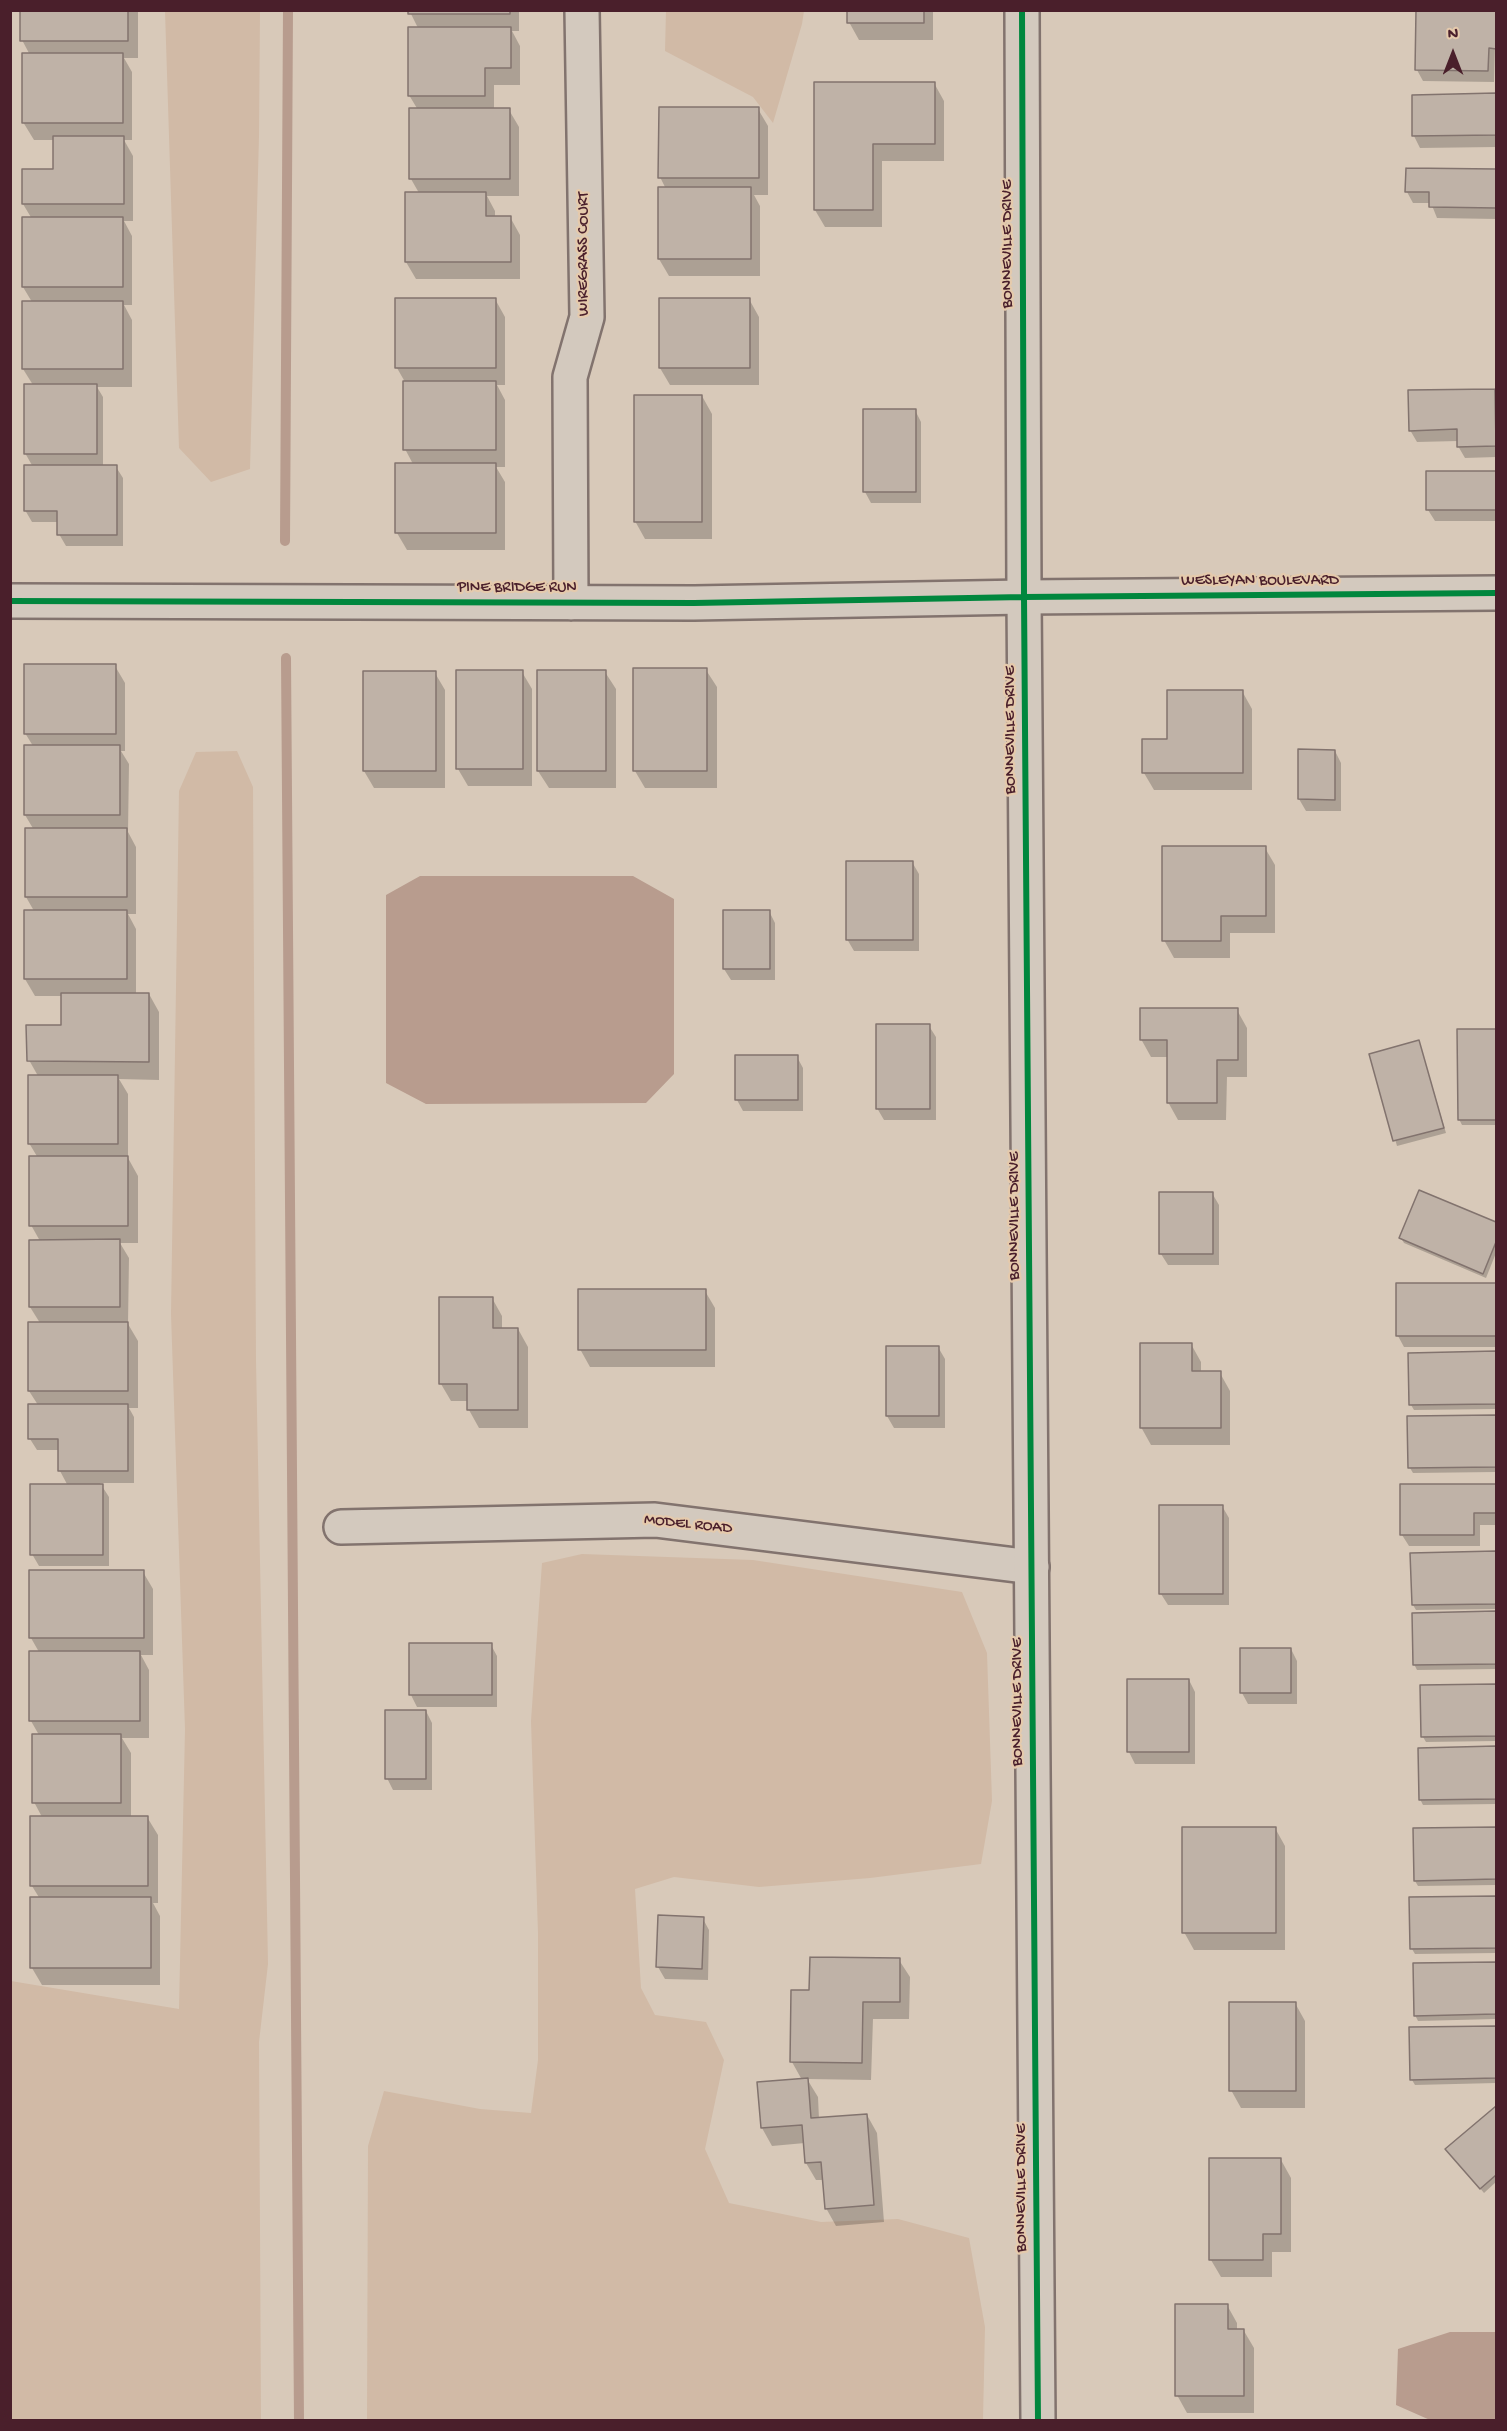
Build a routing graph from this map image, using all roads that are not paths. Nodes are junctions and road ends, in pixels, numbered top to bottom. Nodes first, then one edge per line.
1 (582, 10) edge
2 (1022, 10) edge
3 (1497, 593) edge
4 (1024, 597) junction
5 (10, 601) edge
6 (571, 603) junction
7 (341, 1527) dead end
8 (1032, 1567) junction
9 (1038, 2421) edge

1 - 6 street, WIREGRASS COURT
2 - 4 street, BONNEVILLE DRIVE
3 - 4 street, WESLEYAN BOULEVARD
4 - 6 street, PINE BRIDGE RUN
4 - 8 street, BONNEVILLE DRIVE
5 - 6 street, PINE BRIDGE RUN
7 - 8 street, MODEL ROAD
8 - 9 street, BONNEVILLE DRIVE

